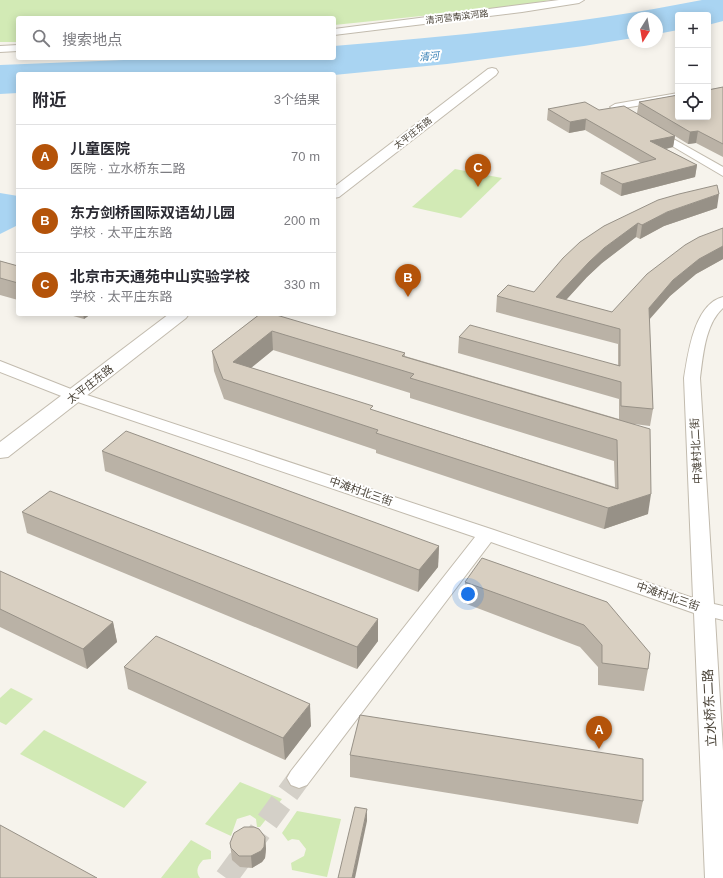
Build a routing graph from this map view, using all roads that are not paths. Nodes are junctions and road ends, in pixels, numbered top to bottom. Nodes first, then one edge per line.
1 (579, 0) edge
2 (336, 32) edge
3 (16, 48) edge
4 (0, 49) edge
5 (492, 72) dead end
6 (675, 97) edge
7 (723, 172) edge
8 (336, 192) edge
9 (723, 301) edge
10 (177, 316) edge
11 (0, 366) edge
12 (75, 396) junction
13 (0, 452) edge
14 (487, 534) junction
15 (714, 611) edge
16 (300, 778) tunnel mouth
17 (718, 878) edge

1 - 2 street, 清河营南滨河路
3 - 4 street
5 - 8 street, 太平庄东路
6 - 7 street
9 - 15 street, 中滩村北二街
10 - 12 street, 太平庄东路
11 - 12 street, 中滩村北三街
12 - 13 street, 太平庄东路
12 - 14 street, 中滩村北三街
14 - 15 street, 中滩村北三街
14 - 16 street
15 - 17 street, 立水桥东二路

